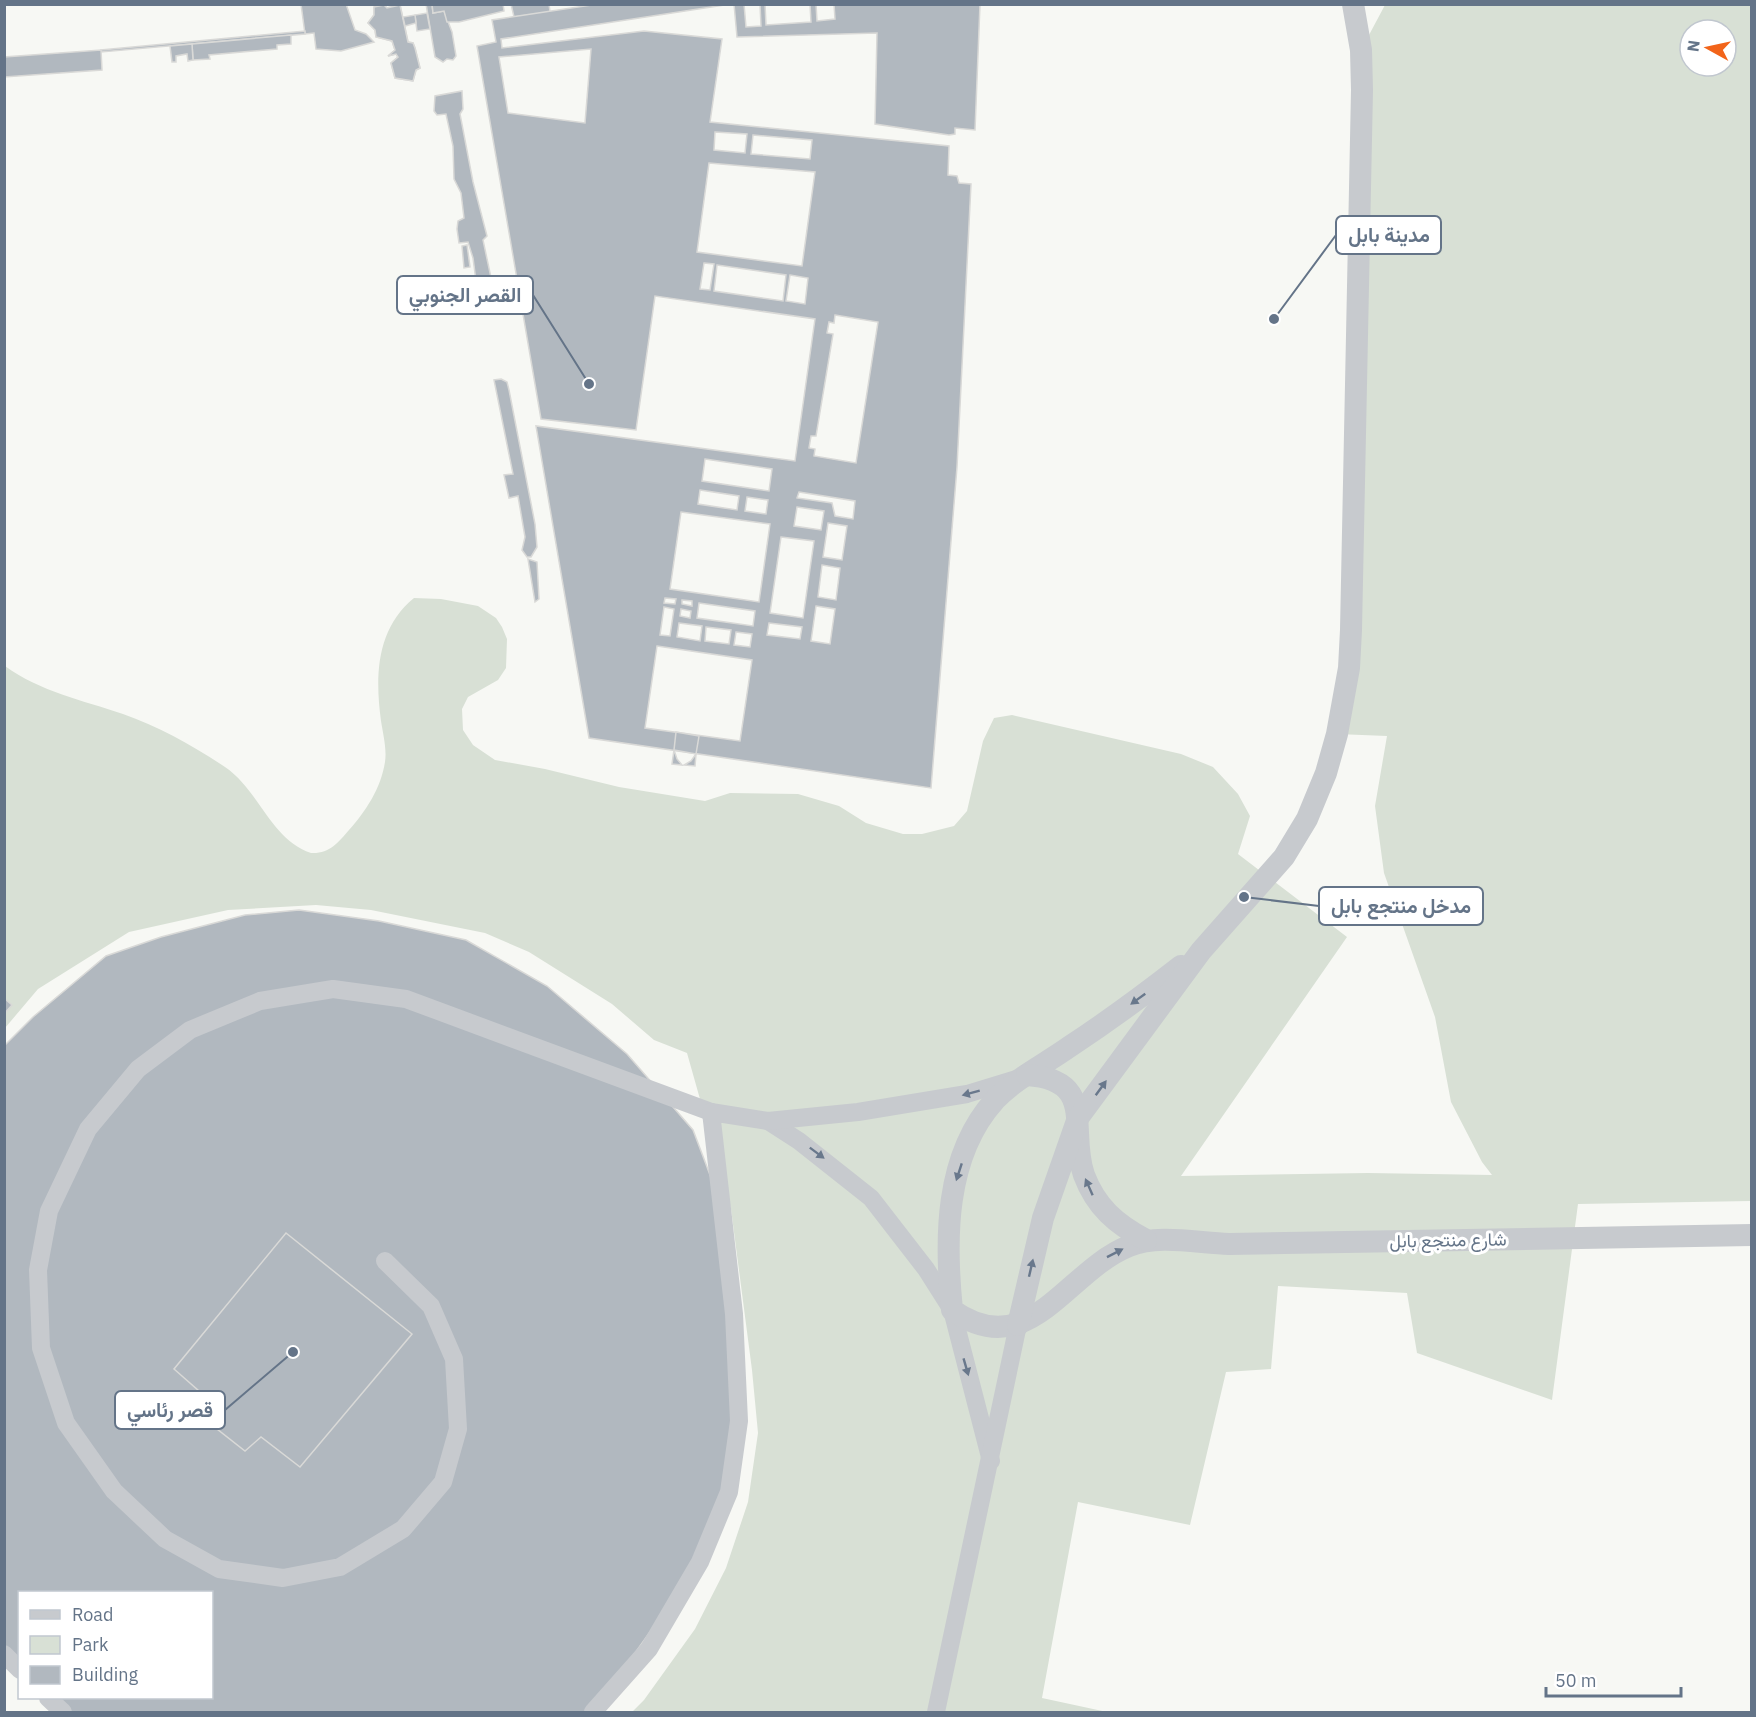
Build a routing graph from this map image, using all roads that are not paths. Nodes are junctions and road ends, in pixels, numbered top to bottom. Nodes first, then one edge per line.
1 (1353, 4) edge
2 (1201, 951) junction
3 (1027, 1076) junction
4 (711, 1112) junction
5 (1078, 1119) junction
6 (768, 1121) junction
7 (1752, 1235) edge
8 (1146, 1240) junction
9 (386, 1261) dead end
10 (952, 1310) junction
11 (1018, 1325) junction
12 (991, 1461) junction
13 (4, 1654) edge
14 (18, 1668) edge
15 (49, 1699) edge
16 (63, 1713) edge
17 (593, 1713) edge
18 (936, 1713) edge

1 - 2 street
2 -> 3 street
5 -> 2 street
3 - 5 street, شارع منتجع بابل
3 -> 6 street
3 -> 10 street
4 - 6 street
4 - 9 street
4 - 17 street
8 -> 5 street, شارع منتجع بابل
11 -> 5 street
6 -> 10 street
7 - 8 street, شارع منتجع بابل
11 -> 8 street, شارع منتجع بابل
10 - 11 street
10 -> 12 street
11 - 12 street
12 - 18 street
13 - 14 street
15 - 16 street

